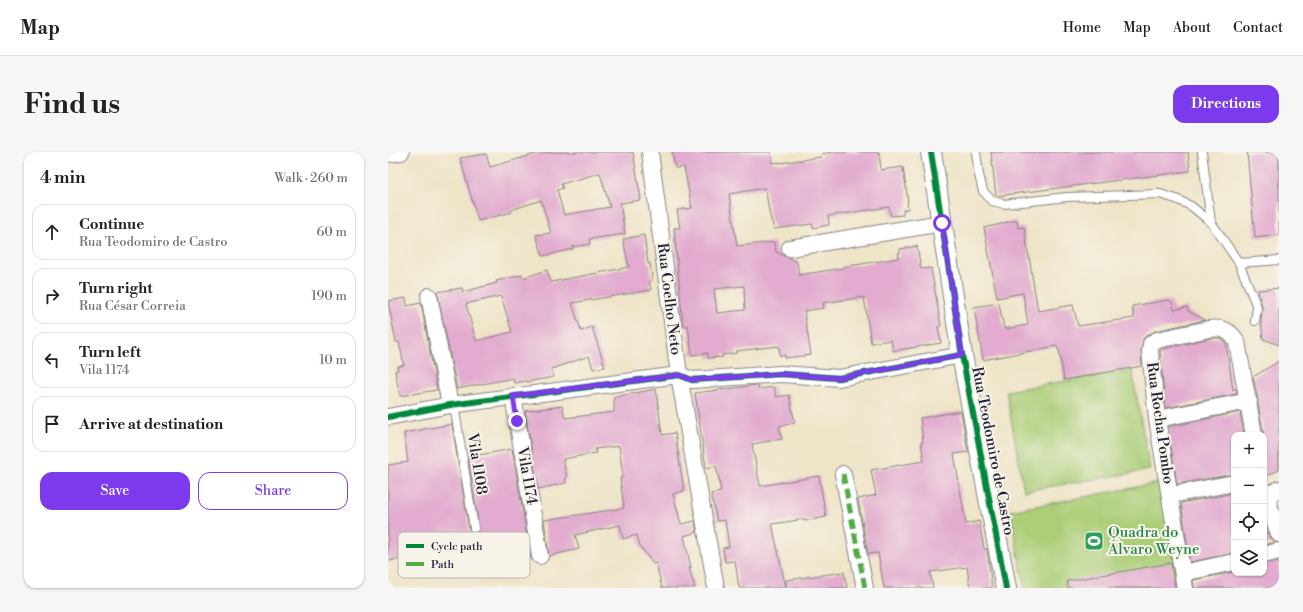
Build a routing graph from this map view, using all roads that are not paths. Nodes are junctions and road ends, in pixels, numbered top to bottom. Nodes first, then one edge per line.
1 (401, 152) edge
2 (650, 152) edge
3 (931, 152) edge
4 (976, 152) edge
5 (1202, 152) edge
6 (388, 154) edge
7 (1211, 222) junction
8 (942, 223) junction
9 (790, 248) dead end
10 (1279, 260) edge
11 (1239, 263) junction
12 (429, 296) dead end
13 (1255, 321) dead end
14 (962, 355) junction
15 (679, 375) junction
16 (513, 396) junction
17 (1249, 401) junction
18 (452, 405) junction
19 (388, 417) edge
20 (1157, 419) junction
21 (1254, 432) edge
22 (843, 474) dead end
23 (1231, 484) edge
24 (1270, 492) edge
25 (1171, 494) junction
26 (474, 528) dead end
27 (1279, 534) edge
28 (1279, 551) edge
29 (1267, 554) edge
30 (540, 556) dead end
31 (1231, 563) edge
32 (1184, 581) edge
33 (716, 588) edge
34 (865, 588) edge
35 (1006, 588) edge

1 - 6 street
2 - 15 street, Rua Coelho Neto
3 - 8 street, Rua Teodomiro de Castro
4 - 7 lane
5 - 7 lane
7 - 11 lane
8 - 9 street
8 - 14 street, Rua Teodomiro de Castro
10 - 11 lane
11 - 13 lane
12 - 18 street
14 - 15 street
14 - 35 street, Rua Teodomiro de Castro
15 - 16 street
15 - 33 street, Rua Coelho Neto
16 - 18 street
16 - 30 street, Vila 1174
17 - 20 street
17 - 20 street, Rua Rocha Pombo
17 - 21 street
18 - 19 street
18 - 26 lane, Vila 1108
20 - 25 street, Rua Rocha Pombo
22 - 34 street
23 - 25 street
24 - 27 street
25 - 32 street, Rua Rocha Pombo
28 - 29 street
31 - 32 street

